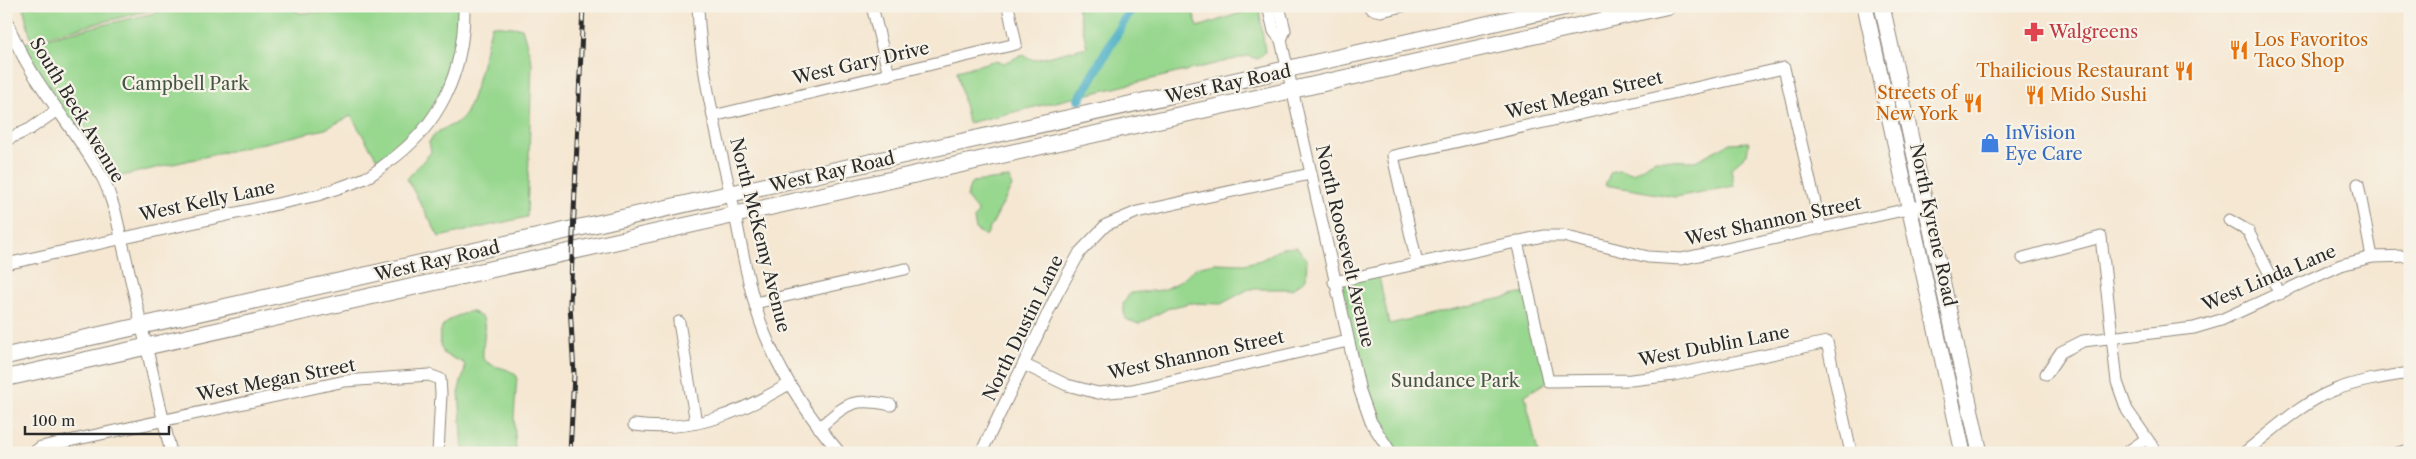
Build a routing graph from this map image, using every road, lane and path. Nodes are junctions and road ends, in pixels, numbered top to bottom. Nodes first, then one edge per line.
1 (464, 6) edge
2 (698, 6) edge
3 (872, 6) edge
4 (1008, 6) edge
5 (1268, 6) edge
6 (1279, 6) edge
7 (1403, 6) edge
8 (1569, 6) edge
9 (1667, 6) edge
10 (1865, 6) edge
11 (1882, 6) edge
12 (1370, 8) edge
13 (6, 19) edge
14 (1281, 40) junction
15 (1287, 70) junction
16 (889, 75) junction
17 (1292, 90) junction
18 (56, 111) junction
19 (713, 116) junction
20 (6, 140) edge
21 (1310, 174) junction
22 (2358, 184) dead end
23 (731, 194) junction
24 (1926, 206) junction
25 (1910, 209) junction
26 (735, 214) junction
27 (2228, 220) dead end
28 (1821, 229) junction
29 (122, 237) junction
30 (1517, 241) junction
31 (2410, 256) edge
32 (2372, 257) junction
33 (2023, 258) dead end
34 (1417, 263) junction
35 (6, 264) edge
36 (905, 269) dead end
37 (1334, 282) junction
38 (2280, 294) junction
39 (755, 303) junction
40 (679, 322) dead end
41 (144, 336) junction
42 (2112, 336) junction
43 (1348, 341) junction
44 (6, 356) edge
45 (1025, 365) junction
46 (2410, 373) edge
47 (2046, 374) dead end
48 (6, 378) edge
49 (789, 384) junction
50 (892, 405) dead end
51 (164, 420) junction
52 (696, 423) junction
53 (634, 425) dead end
54 (819, 428) junction
55 (2146, 439) junction
56 (2410, 450) edge
57 (1384, 451) edge
58 (33, 453) edge
59 (171, 453) edge
60 (438, 453) edge
61 (840, 453) edge
62 (981, 453) edge
63 (1851, 453) edge
64 (1963, 453) edge
65 (1980, 453) edge
66 (2126, 453) edge
67 (2157, 453) edge
68 (2244, 453) edge
69 (2397, 453) edge

1 - 29 street, West Kelly Lane
2 - 19 street, North McKemy Avenue
3 - 16 street
4 - 16 street, West Gary Drive
5 - 14 street, North Roosevelt Avenue
6 - 14 street, North Roosevelt Avenue
7 - 12 street
8 - 15 main road, West Ray Road
9 - 17 main road, West Ray Road
10 - 25 main road, North Kyrene Road
11 - 24 main road, North Kyrene Road
13 - 18 street, South Beck Avenue
14 - 15 street, North Roosevelt Avenue
15 - 17 street, North Roosevelt Avenue
15 - 23 main road, West Ray Road
16 - 19 street, West Gary Drive
17 - 21 street, North Roosevelt Avenue
17 - 26 main road, West Ray Road
18 - 20 street
18 - 29 street, South Beck Avenue
19 - 23 street, North McKemy Avenue
21 - 37 street, North Roosevelt Avenue
21 - 45 street, North Dustin Lane
22 - 32 street
23 - 26 street, North McKemy Avenue
23 - 41 main road, West Ray Road
24 - 25 street, West Shannon Street
24 - 65 main road, North Kyrene Road
25 - 28 street, West Shannon Street
25 - 64 main road, North Kyrene Road
26 - 39 street, North McKemy Avenue
26 - 41 main road, West Ray Road
27 - 38 street
28 - 30 street, West Shannon Street
28 - 34 street, West Megan Street
29 - 35 street, West Kelly Lane
29 - 41 street, South Beck Avenue
30 - 34 street, West Shannon Street
30 - 63 street, West Dublin Lane
31 - 32 street, West Linda Lane
32 - 38 street, West Linda Lane
33 - 42 street
34 - 37 street, West Shannon Street
36 - 39 street
37 - 43 street, North Roosevelt Avenue
38 - 42 street, West Linda Lane
39 - 49 street, North McKemy Avenue
40 - 52 street
41 - 44 main road, West Ray Road
41 - 48 main road, West Ray Road
41 - 51 street, South Beck Avenue
42 - 47 street, West Linda Lane
42 - 55 street
43 - 45 street, West Shannon Street
43 - 57 street, North Roosevelt Avenue
45 - 62 street, North Dustin Lane
46 - 68 street
49 - 52 street
49 - 54 street, North McKemy Avenue
50 - 54 street
51 - 58 street, West Megan Street
51 - 59 street, South Beck Avenue
51 - 60 street, West Megan Street
52 - 53 street
54 - 61 street, North McKemy Avenue
55 - 66 street
55 - 67 street
56 - 69 street

